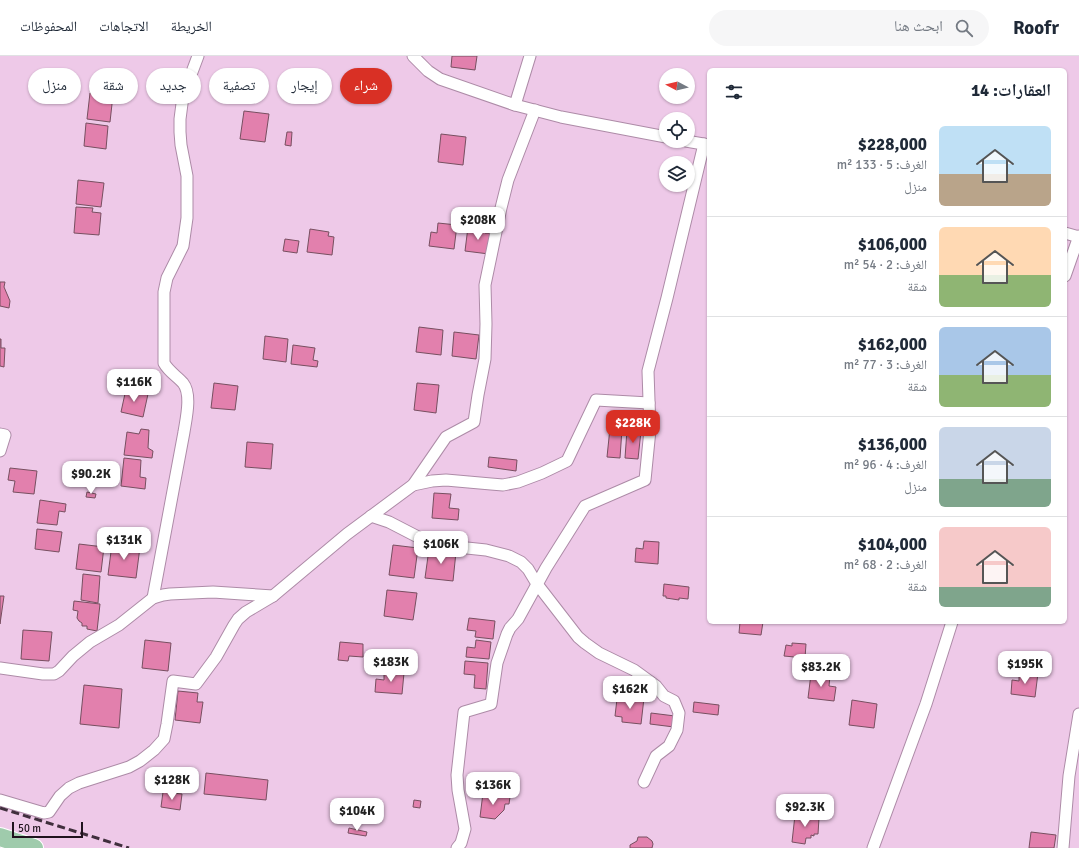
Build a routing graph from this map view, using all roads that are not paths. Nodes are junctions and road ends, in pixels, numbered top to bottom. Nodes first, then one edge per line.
1 (198, 56) edge
2 (413, 56) edge
3 (530, 56) edge
4 (514, 105) junction
5 (535, 110) junction
6 (659, 136) edge
7 (695, 143) edge
8 (707, 145) edge
9 (1067, 234) edge
10 (1079, 237) edge
11 (1067, 270) edge
12 (649, 403) junction
13 (0, 434) edge
14 (0, 451) edge
15 (413, 484) junction
16 (371, 516) junction
17 (537, 584) junction
18 (274, 596) junction
19 (152, 598) junction
20 (951, 624) edge
21 (0, 668) edge
22 (1079, 714) edge
23 (644, 782) dead end
24 (0, 800) edge
25 (0, 837) edge
26 (0, 845) edge
27 (10, 848) edge
28 (34, 848) edge
29 (457, 848) edge
30 (873, 848) edge
31 (1063, 848) edge

1 - 19 street
2 - 4 street
3 - 4 street
4 - 5 street
5 - 6 street
5 - 15 street
7 - 8 street
8 - 12 street
9 - 10 street
10 - 11 street
12 - 15 street
12 - 17 street
13 - 14 street
15 - 16 street
16 - 17 street
16 - 18 street
17 - 23 street
17 - 29 street
18 - 19 street
18 - 24 street
19 - 21 street
20 - 30 street
22 - 31 street
25 - 28 main road
26 - 27 main road

